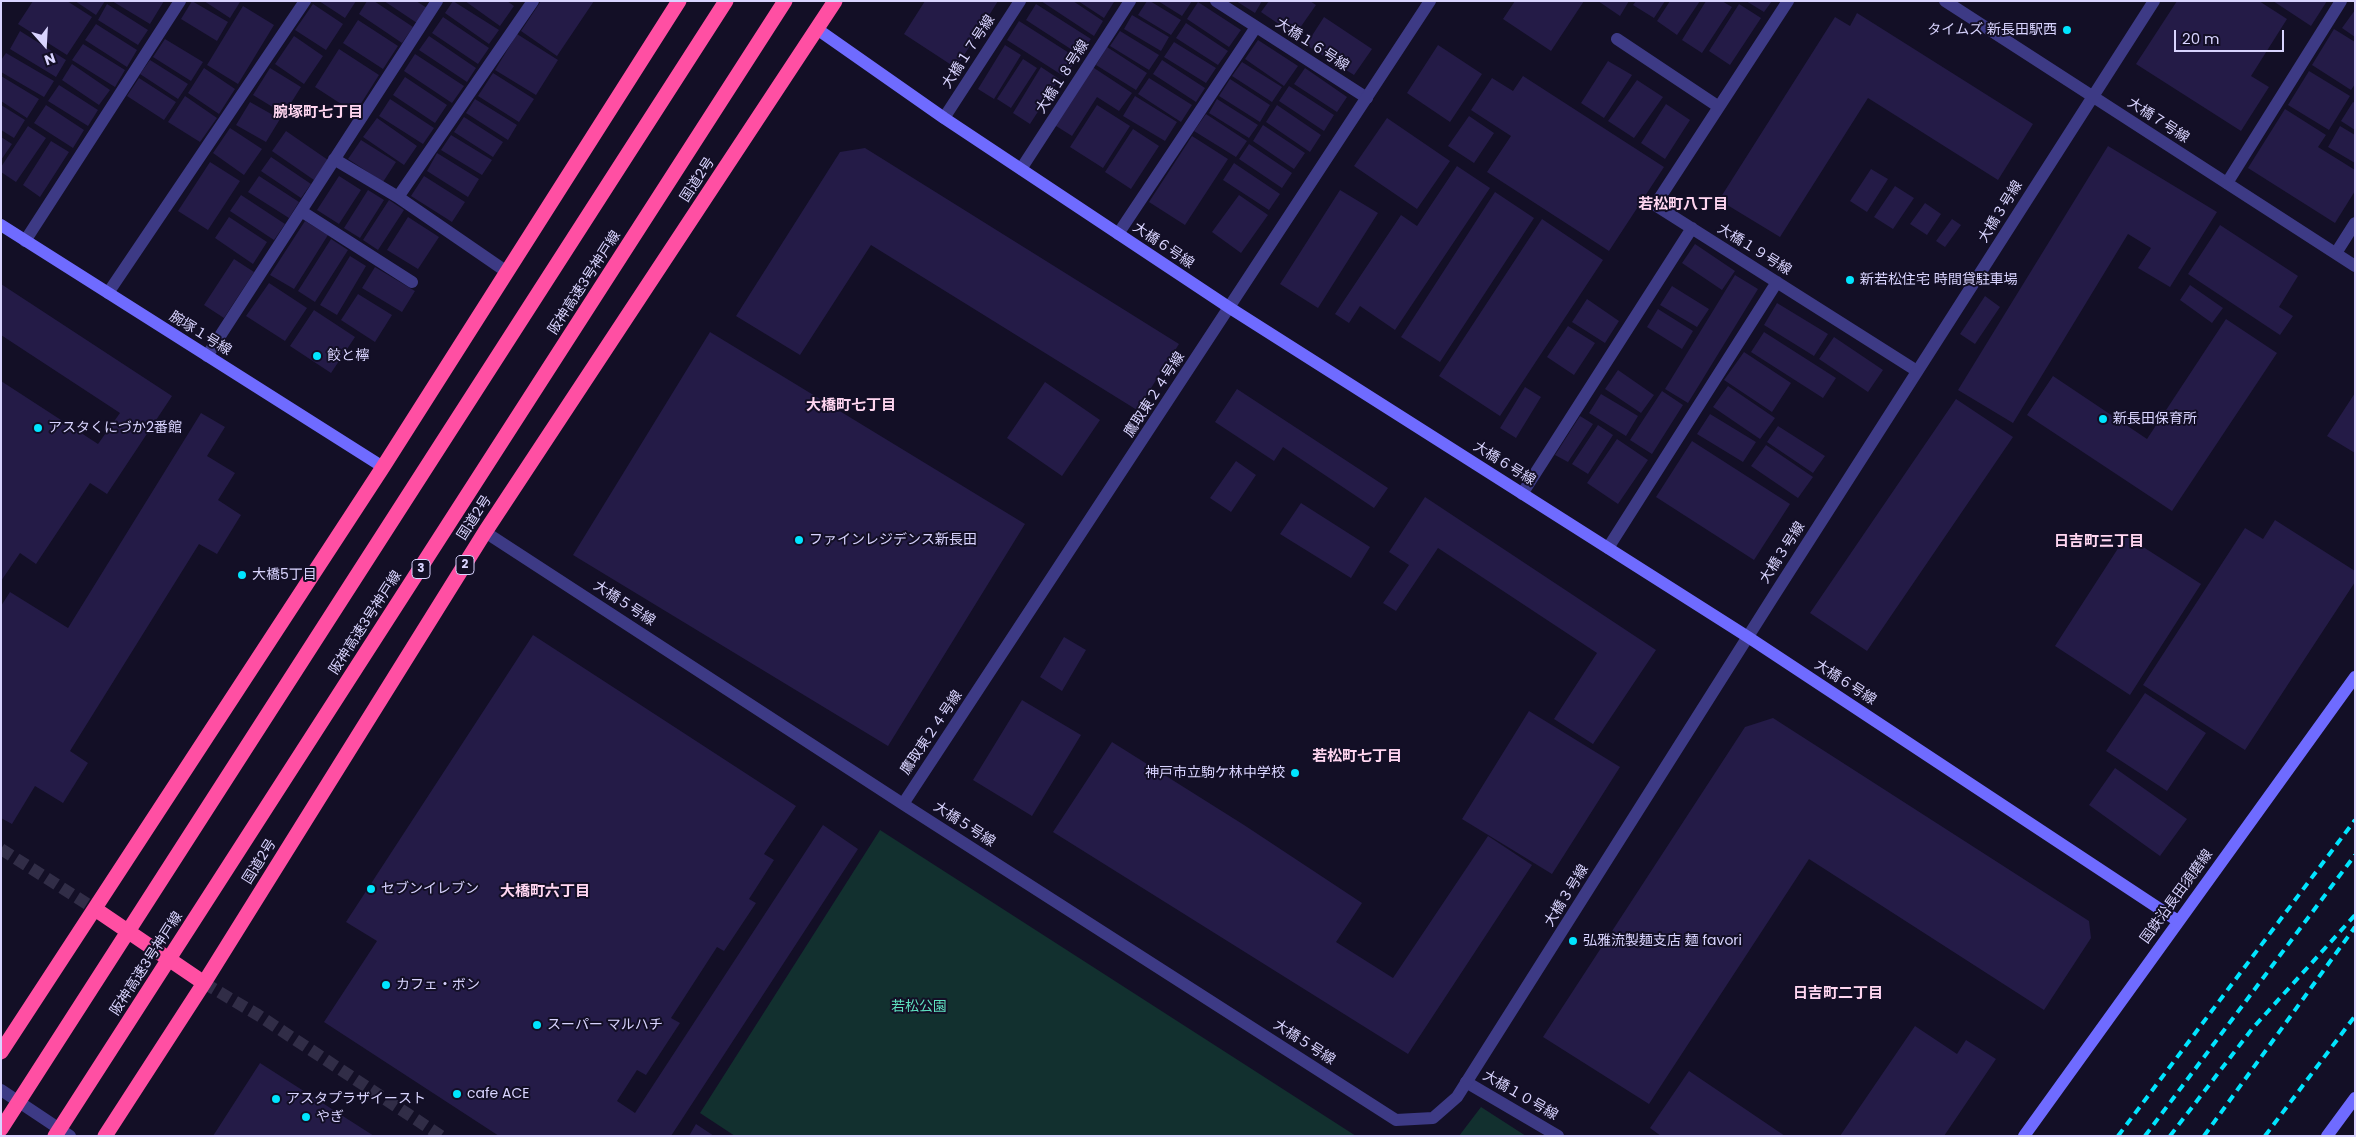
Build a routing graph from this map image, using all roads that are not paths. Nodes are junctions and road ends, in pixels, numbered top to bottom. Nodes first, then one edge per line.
1 (180, 1) edge
2 (306, 1) edge
3 (437, 1) edge
4 (533, 1) edge
5 (679, 1) edge
6 (726, 1) edge
7 (785, 1) edge
8 (835, 1) edge
9 (1020, 1) edge
10 (1130, 1) edge
11 (1216, 1) edge
12 (1430, 1) edge
13 (1788, 1) edge
14 (1945, 1) edge
15 (2154, 1) edge
16 (2341, 1) edge
17 (1256, 27) junction
18 (817, 29) junction
19 (1617, 39) dead end
20 (2092, 96) junction
21 (1367, 98) junction
22 (1719, 107) junction
23 (944, 118) junction
24 (334, 159) junction
25 (1021, 169) junction
26 (2227, 183) junction
27 (398, 197) junction
28 (301, 211) junction
29 (2355, 223) edge
30 (1, 226) edge
31 (1692, 228) junction
32 (1118, 234) junction
33 (25, 241) junction
34 (2336, 253) junction
35 (2355, 266) edge
36 (507, 272) junction
37 (412, 282) dead end
38 (1776, 282) junction
39 (108, 293) junction
40 (1230, 308) junction
41 (207, 356) junction
42 (1917, 371) junction
43 (383, 467) junction
44 (1522, 494) junction
45 (485, 532) junction
46 (1608, 548) junction
47 (1748, 637) junction
48 (2355, 678) edge
49 (903, 804) junction
50 (95, 909) junction
51 (2178, 921) junction
52 (204, 983) junction
53 (1, 1052) edge
54 (1466, 1082) junction
55 (1, 1090) edge
56 (2355, 1098) edge
57 (1433, 1118) joint
58 (1, 1129) edge
59 (55, 1136) edge
60 (70, 1136) edge
61 (105, 1136) edge
62 (1558, 1136) edge
63 (2024, 1136) edge
64 (2327, 1136) edge

1 - 33 street
2 - 39 street
3 - 24 street
4 - 27 street
5 - 36 highway
6 - 58 highway
7 - 59 highway, 阪神高速3号神戸線 / 3
8 - 18 highway, 国道2号 / 2
9 - 23 street, 大橋１７号線
10 - 25 street, 大橋１８号線
11 - 17 street, 大橋１６号線
12 - 21 street, 鷹取東２４号線
13 - 22 street, 大橋１９号線
14 - 20 street, 大橋７号線
15 - 20 street, 大橋３号線
16 - 26 street
17 - 21 street, 大橋１６号線
17 - 32 street
18 - 23 street, 大橋６号線
18 - 45 highway, 国道2号 / 2
19 - 22 street
20 - 26 street, 大橋７号線
20 - 42 street, 大橋３号線
21 - 40 street, 鷹取東２４号線
22 - 31 street, 大橋１９号線
23 - 25 street, 大橋６号線
24 - 27 street
24 - 28 street
25 - 32 street, 大橋６号線
26 - 34 street, 大橋７号線
27 - 36 street
28 - 37 street
28 - 41 street
29 - 34 street
30 - 33 street, 腕塚１号線
31 - 38 street, 大橋１９号線
31 - 44 street
32 - 40 street, 大橋６号線
33 - 39 street, 腕塚１号線
34 - 35 street, 大橋７号線
36 - 43 highway
38 - 42 street, 大橋１９号線
38 - 46 street
39 - 41 street, 腕塚１号線
40 - 44 street, 大橋６号線
40 - 49 street, 鷹取東２４号線
41 - 43 street, 腕塚１号線
42 - 47 street, 大橋３号線
43 - 50 highway
44 - 46 street, 大橋６号線
45 - 49 street, 大橋５号線
45 - 52 highway, 国道2号 / 2
46 - 47 street, 大橋６号線
47 - 51 street, 大橋６号線
47 - 54 street, 大橋３号線
48 - 51 street, 国鉄沿長田須磨線
49 - 57 street, 大橋５号線
50 - 52 highway
50 - 53 highway
51 - 63 street, 国鉄沿長田須磨線
52 - 61 highway, 国道2号 / 2
54 - 57 street, 大橋３号線
54 - 62 street, 大橋１０号線
55 - 60 street
56 - 64 street

